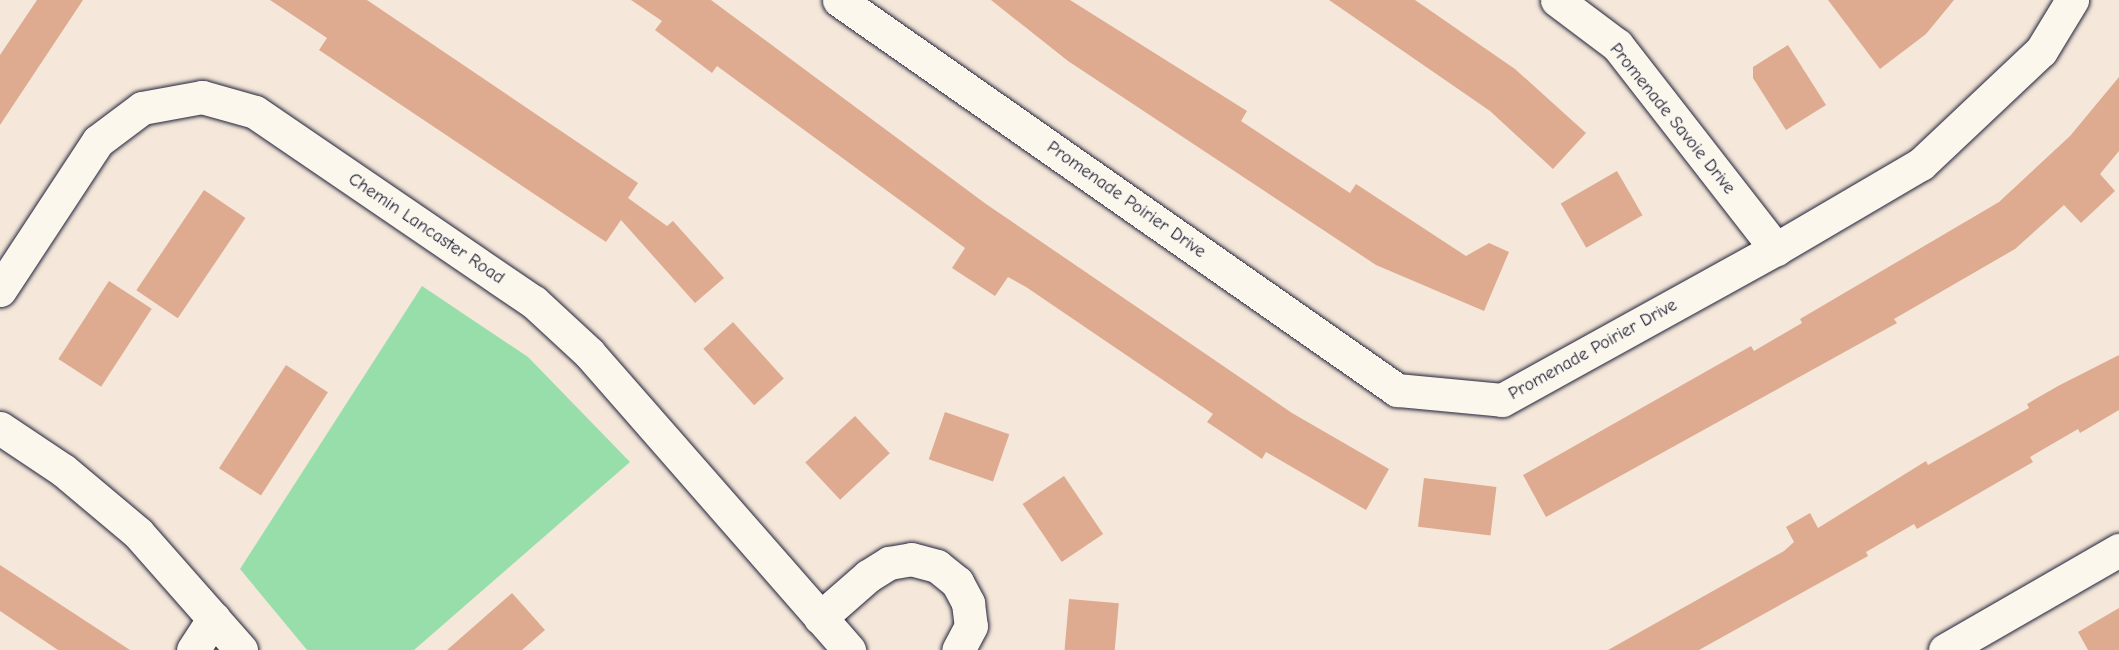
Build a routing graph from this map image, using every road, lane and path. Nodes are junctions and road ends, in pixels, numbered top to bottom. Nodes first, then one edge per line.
1 (839, 0) edge
2 (1557, 0) edge
3 (2072, 0) edge
4 (1776, 249) junction
5 (0, 290) edge
6 (0, 429) edge
7 (2119, 550) edge
8 (214, 618) junction
9 (820, 618) junction
10 (1993, 638) edge
11 (193, 650) edge
12 (241, 650) edge
13 (849, 650) edge
14 (958, 650) edge
15 (1945, 650) edge

1 - 4 street, Promenade Poirier Drive
2 - 4 street, Promenade Savoie Drive
3 - 4 street, Promenade Poirier Drive
5 - 9 street, Chemin Lancaster Road
6 - 8 street
7 - 10 street
8 - 11 street
8 - 12 street
9 - 13 street, Chemin Lancaster Road
9 - 14 street
10 - 15 street

